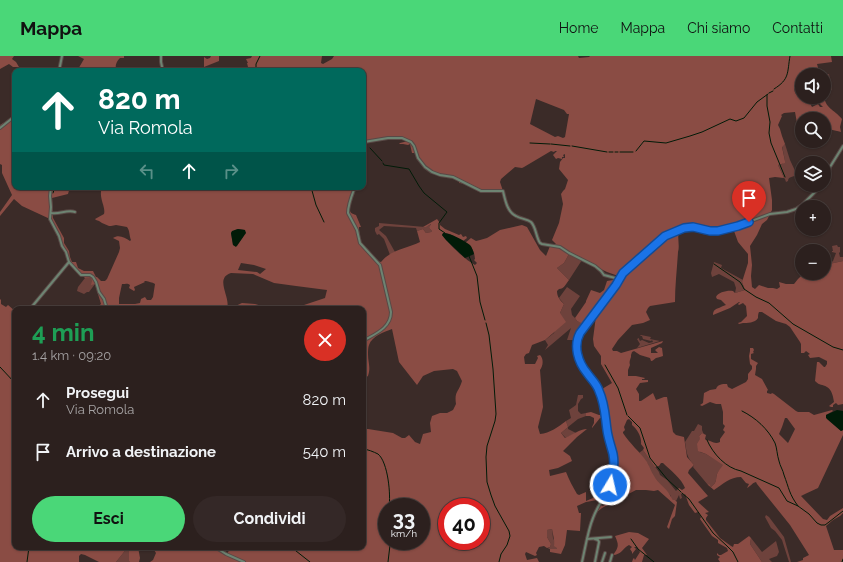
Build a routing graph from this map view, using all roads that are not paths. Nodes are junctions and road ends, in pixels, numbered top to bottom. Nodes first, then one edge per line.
1 (62, 56) edge
2 (161, 56) edge
3 (60, 68) edge
4 (162, 68) edge
5 (12, 118) edge
6 (0, 128) edge
7 (366, 142) edge
8 (843, 146) edge
9 (831, 165) edge
10 (50, 190) edge
11 (354, 190) edge
12 (815, 192) edge
13 (75, 212) dead end
14 (51, 213) junction
15 (69, 262) junction
16 (620, 279) junction
17 (32, 306) edge
18 (106, 306) edge
19 (366, 339) edge
20 (611, 537) dead end
21 (587, 539) junction
22 (595, 539) junction
23 (220, 550) edge
24 (605, 553) dead end
25 (612, 555) dead end
26 (244, 562) edge
27 (582, 562) edge
28 (595, 562) edge
29 (602, 562) edge
30 (610, 562) edge

1 - 3 street
2 - 4 street
5 - 6 street
7 - 16 street
8 - 9 street
10 - 14 street
11 - 19 street
12 - 16 street
13 - 14 street
14 - 15 street
15 - 17 street
15 - 18 street
16 - 21 street
20 - 22 street
21 - 22 street
21 - 27 street
22 - 28 street
23 - 26 street
24 - 29 street
25 - 30 street

